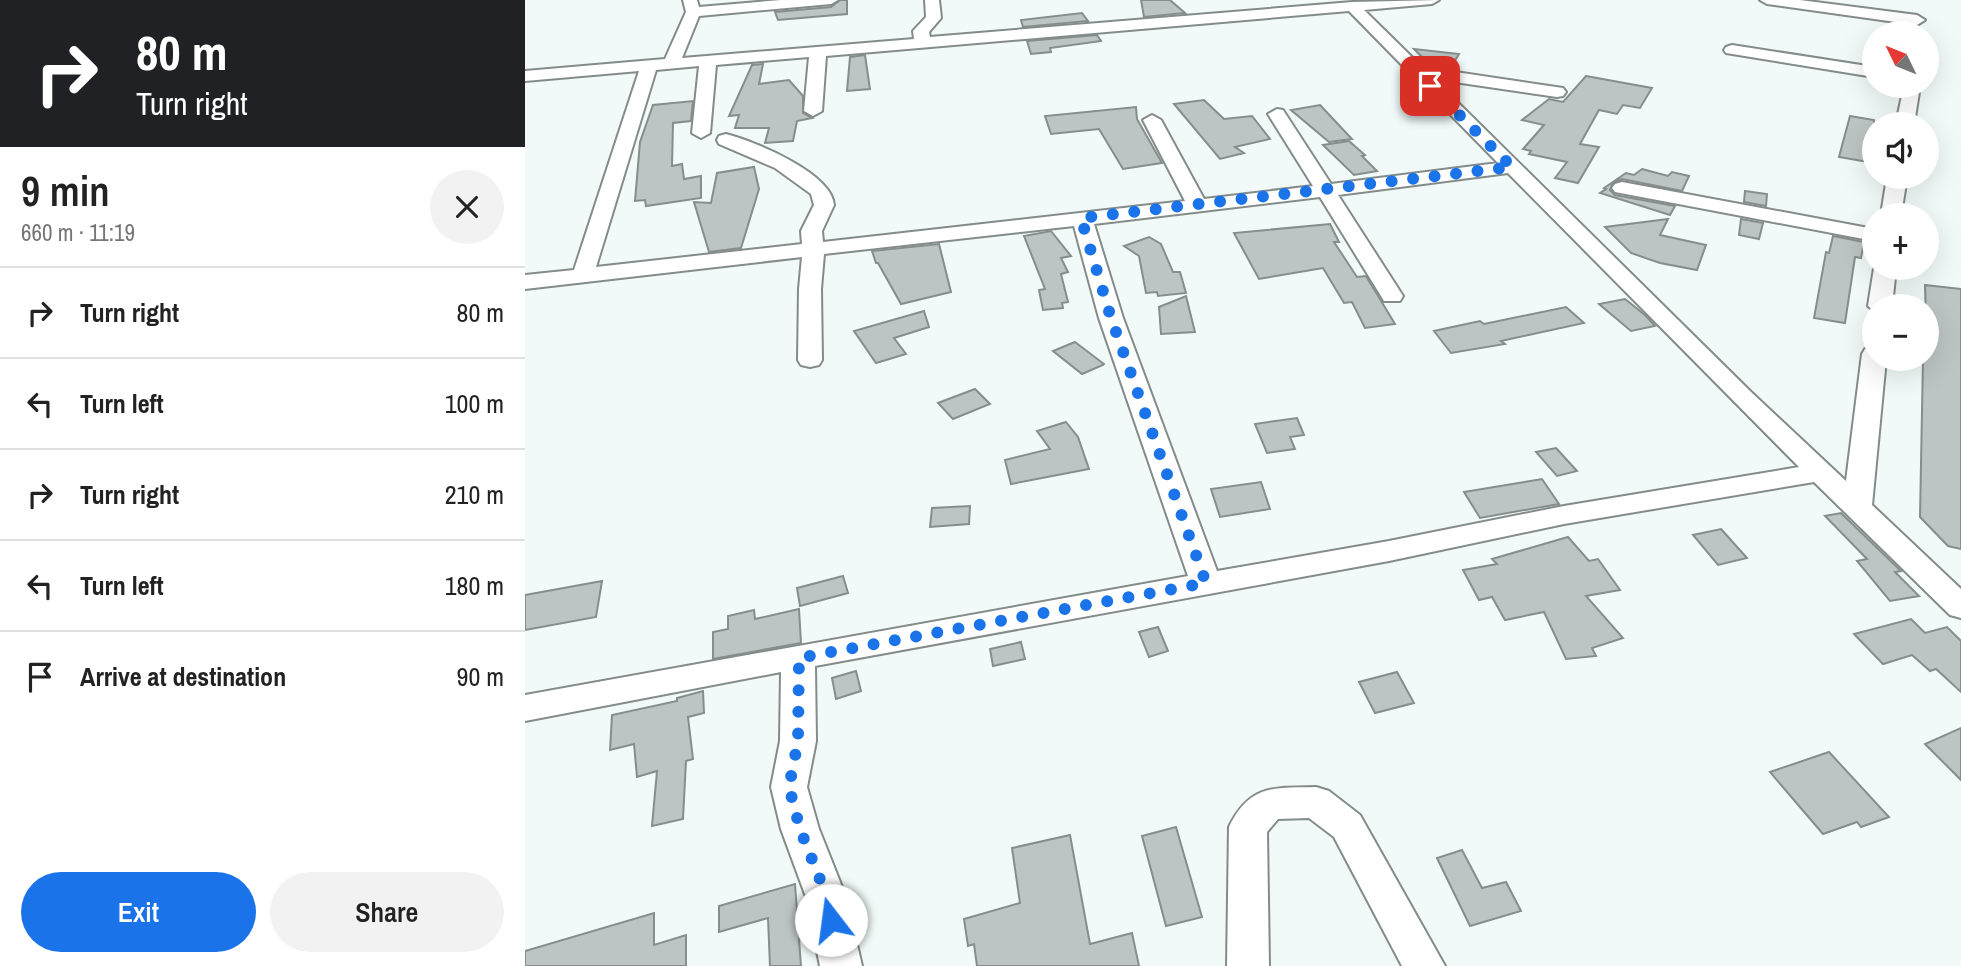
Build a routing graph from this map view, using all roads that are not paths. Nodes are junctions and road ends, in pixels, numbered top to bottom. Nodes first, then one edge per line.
1 (831, 0) edge
2 (932, 0) edge
3 (1432, 0) edge
4 (1767, 0) edge
5 (1921, 0) edge
6 (692, 6) edge
7 (1352, 6) junction
8 (1884, 21) edge
9 (1918, 21) edge
10 (923, 44) junction
11 (1732, 50) dead end
12 (818, 51) junction
13 (708, 61) junction
14 (671, 65) junction
15 (649, 67) junction
16 (1862, 70) edge
17 (1416, 71) junction
18 (525, 76) edge
19 (1557, 92) dead end
20 (813, 111) dead end
21 (1277, 114) dead end
22 (1152, 120) dead end
23 (701, 133) dead end
24 (726, 140) dead end
25 (1512, 167) junction
26 (1622, 188) dead end
27 (1324, 191) junction
28 (1198, 206) junction
29 (1081, 218) junction
30 (1862, 233) edge
31 (814, 248) junction
32 (583, 275) junction
33 (525, 282) edge
34 (1392, 296) dead end
35 (810, 360) dead end
36 (1872, 371) edge
37 (1822, 472) junction
38 (1857, 506) junction
39 (1206, 583) junction
40 (1961, 607) edge
41 (799, 658) junction
42 (525, 708) edge
43 (841, 966) edge
44 (1248, 966) edge
45 (1424, 966) edge

1 - 6 street
2 - 10 street
3 - 7 street
4 - 8 street
5 - 9 street
6 - 14 street
7 - 10 street
7 - 17 street
10 - 12 street
11 - 16 street
12 - 13 street
12 - 20 street
13 - 14 street
13 - 23 street
14 - 15 street
15 - 18 street
15 - 32 street
17 - 19 street
17 - 25 street
21 - 27 street
22 - 28 street
24 - 31 street
25 - 27 street
25 - 37 street
26 - 30 street
27 - 28 street
27 - 34 street
28 - 29 street
29 - 31 street
29 - 39 street
31 - 32 street
31 - 35 street
32 - 33 street
36 - 38 street
37 - 38 street
37 - 39 street
38 - 40 street
39 - 41 street
41 - 42 street
41 - 43 street
44 - 45 street

